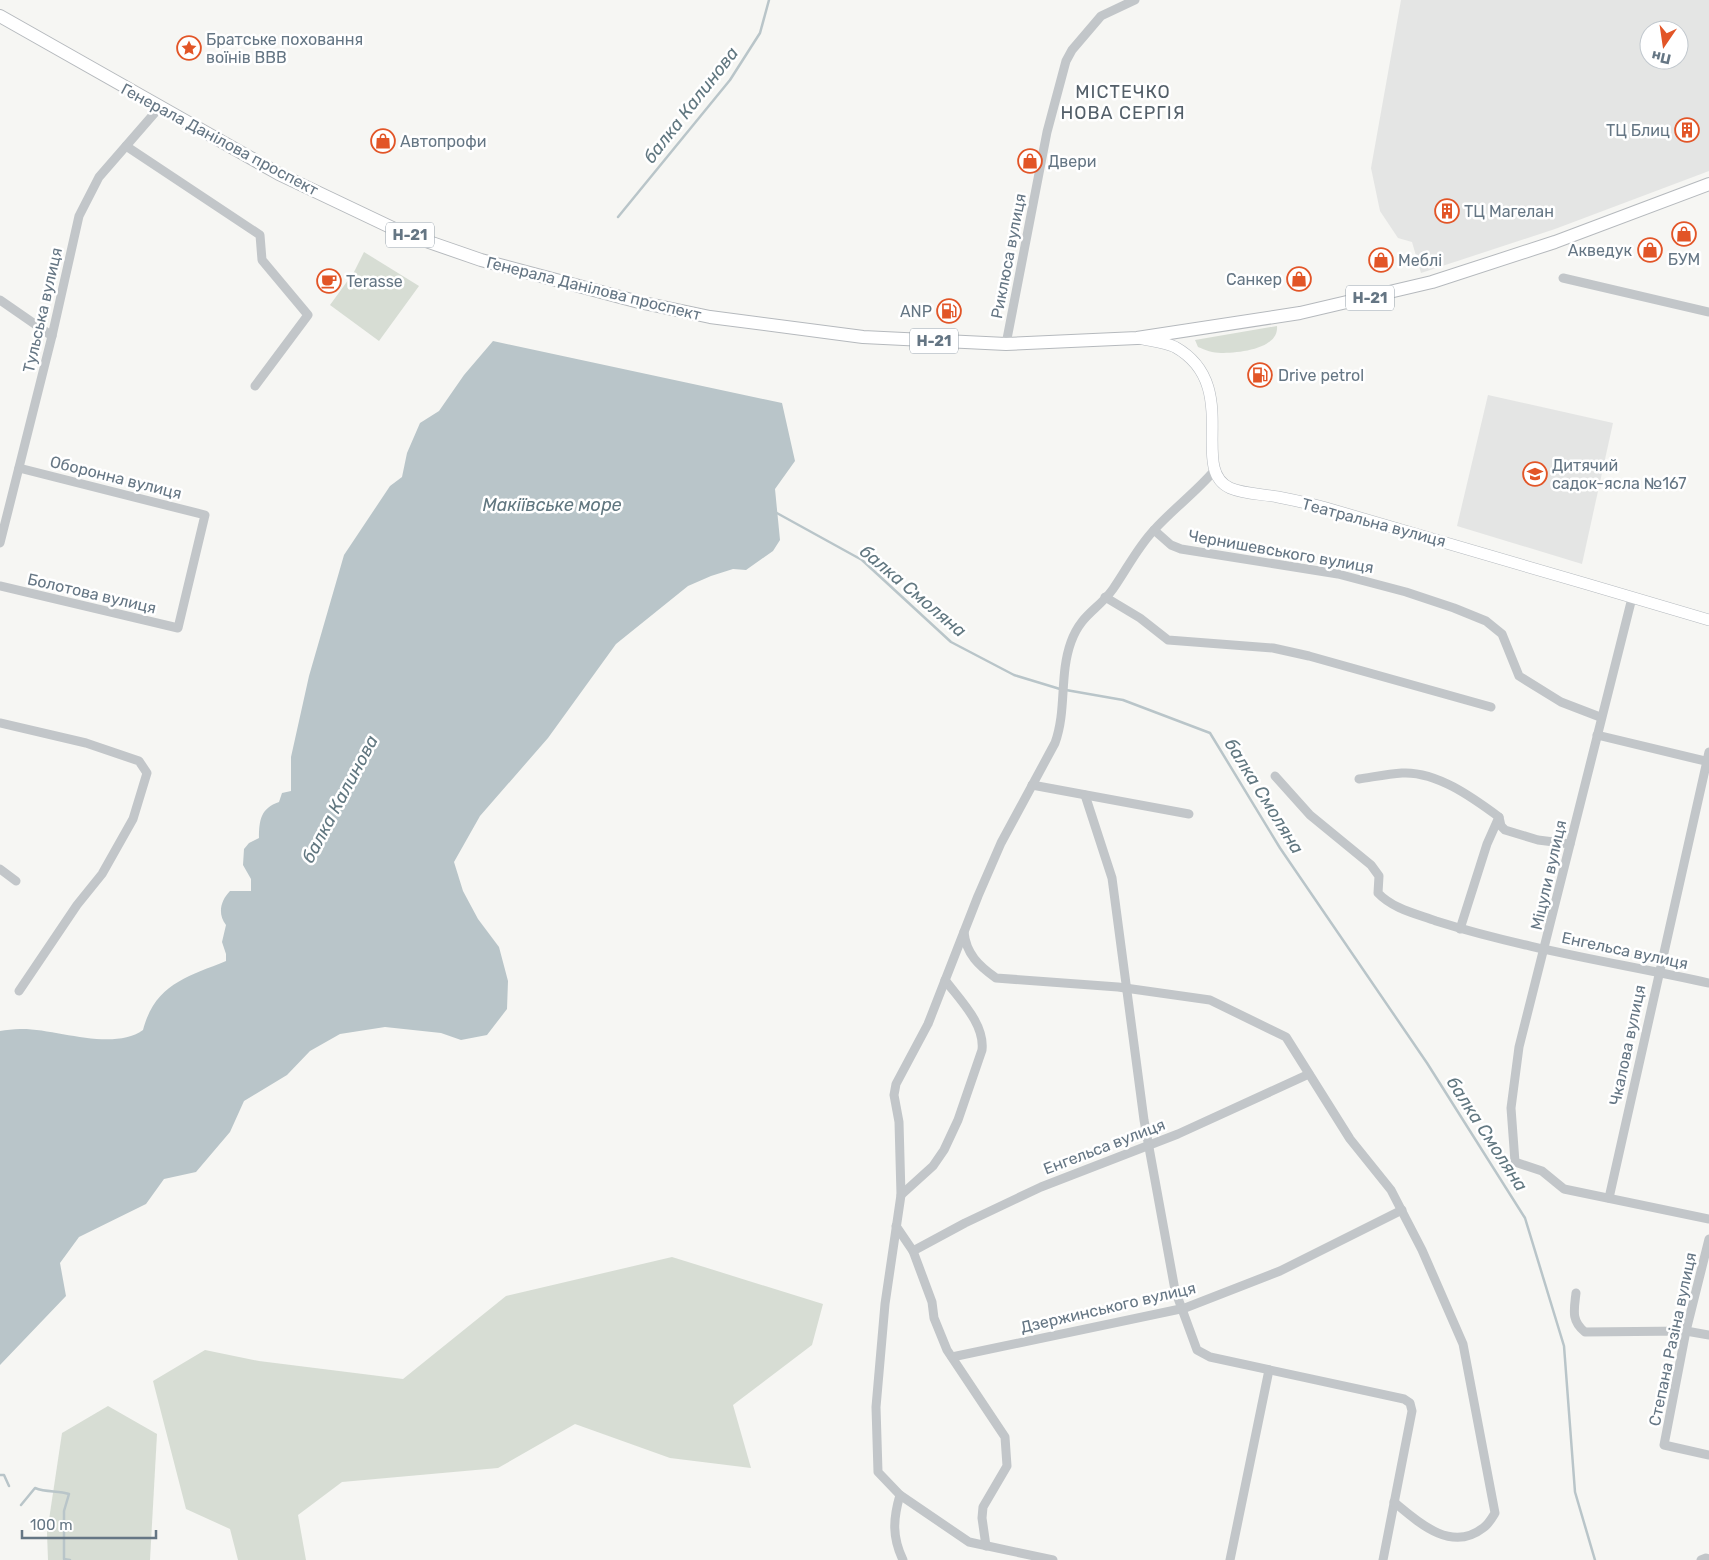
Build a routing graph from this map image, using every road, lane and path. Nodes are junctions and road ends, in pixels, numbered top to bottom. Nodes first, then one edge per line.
1 (1135, 0) edge
2 (0, 16) edge
3 (159, 108) junction
4 (126, 146) junction
5 (1709, 184) edge
6 (1563, 278) dead end
7 (0, 300) edge
8 (1709, 312) edge
9 (52, 336) junction
10 (1137, 338) junction
11 (1006, 344) junction
12 (255, 386) dead end
13 (19, 468) junction
14 (1214, 471) junction
15 (1154, 530) junction
16 (0, 543) edge
17 (0, 586) edge
18 (1105, 598) junction
19 (1632, 598) junction
20 (1709, 620) edge
21 (178, 628) joint
22 (1491, 707) dead end
23 (1600, 717) junction
24 (0, 724) edge
25 (1597, 735) junction
26 (1709, 752) edge
27 (1708, 762) edge
28 (1275, 776) dead end
29 (1359, 779) dead end
30 (1032, 785) junction
31 (1085, 795) junction
32 (1189, 814) dead end
33 (1499, 817) junction
34 (1570, 844) junction
35 (0, 869) edge
36 (16, 881) dead end
37 (1460, 928) junction
38 (964, 932) junction
39 (1546, 949) junction
40 (1659, 972) junction
41 (945, 980) junction
42 (1709, 983) edge
43 (1127, 988) junction
44 (19, 991) dead end
45 (1310, 1074) junction
46 (1149, 1145) junction
47 (901, 1195) junction
48 (1609, 1198) junction
49 (1402, 1210) junction
50 (1709, 1219) edge
51 (896, 1226) junction
52 (1709, 1239) edge
53 (913, 1251) junction
54 (1576, 1293) dead end
55 (1182, 1309) junction
56 (1686, 1330) junction
57 (1709, 1335) edge
58 (952, 1357) junction
59 (1269, 1370) junction
60 (1709, 1455) edge
61 (900, 1495) junction
62 (1394, 1502) junction
63 (986, 1546) junction
64 (1709, 1559) edge
65 (903, 1560) edge
66 (1053, 1560) edge
67 (1230, 1560) edge
68 (1383, 1560) edge
69 (1700, 1560) edge

1 - 11 street, Риклюса вулиця
2 - 3 main road, Генерала Данілова проспект / Н-21
3 - 4 street, Тульська вулиця
3 - 11 main road, Генерала Данілова проспект / Н-21
4 - 9 street, Тульська вулиця
4 - 12 street
5 - 10 main road, Н-21
6 - 8 street
7 - 9 street
9 - 13 street, Тульська вулиця
10 - 11 main road, Н-21
10 - 14 street
13 - 16 street, Тульська вулиця
13 - 21 street, Оборонна вулиця
14 - 15 street
14 - 19 street, Театральна вулиця
15 - 18 street
15 - 23 street, Чернишевського вулиця
17 - 21 street, Болотова вулиця
18 - 22 street
18 - 30 street
19 - 20 street, Театральна вулиця
19 - 23 street, Міцули вулиця
23 - 25 street, Міцули вулиця
24 - 44 street
25 - 27 street
25 - 34 street, Міцули вулиця
26 - 27 street, Чкалова вулиця
27 - 40 street, Чкалова вулиця
28 - 37 street, Енгельса вулиця
29 - 33 street
30 - 31 street
30 - 38 street
31 - 32 street
31 - 43 street
33 - 34 street
33 - 37 street
34 - 39 street, Міцули вулиця
35 - 36 street
37 - 39 street, Енгельса вулиця
38 - 41 street
38 - 43 street
39 - 40 street, Енгельса вулиця
39 - 48 street, Міцули вулиця
40 - 42 street, Енгельса вулиця
40 - 48 street, Чкалова вулиця
41 - 47 street
41 - 47 street
43 - 45 street
43 - 46 street
45 - 46 street, Енгельса вулиця
45 - 49 street
46 - 53 street, Енгельса вулиця
46 - 55 street
47 - 51 street
48 - 50 street
49 - 55 street, Дзержинського вулиця
49 - 62 street
51 - 53 street
51 - 61 street
52 - 56 street, Степана Разіна вулиця
53 - 58 street
54 - 56 street
55 - 58 street, Дзержинського вулиця
55 - 59 street
56 - 57 street
56 - 60 street, Степана Разіна вулиця
58 - 63 street
59 - 62 street
59 - 67 street
61 - 63 street
61 - 65 street
62 - 68 street
63 - 66 street
64 - 69 street

